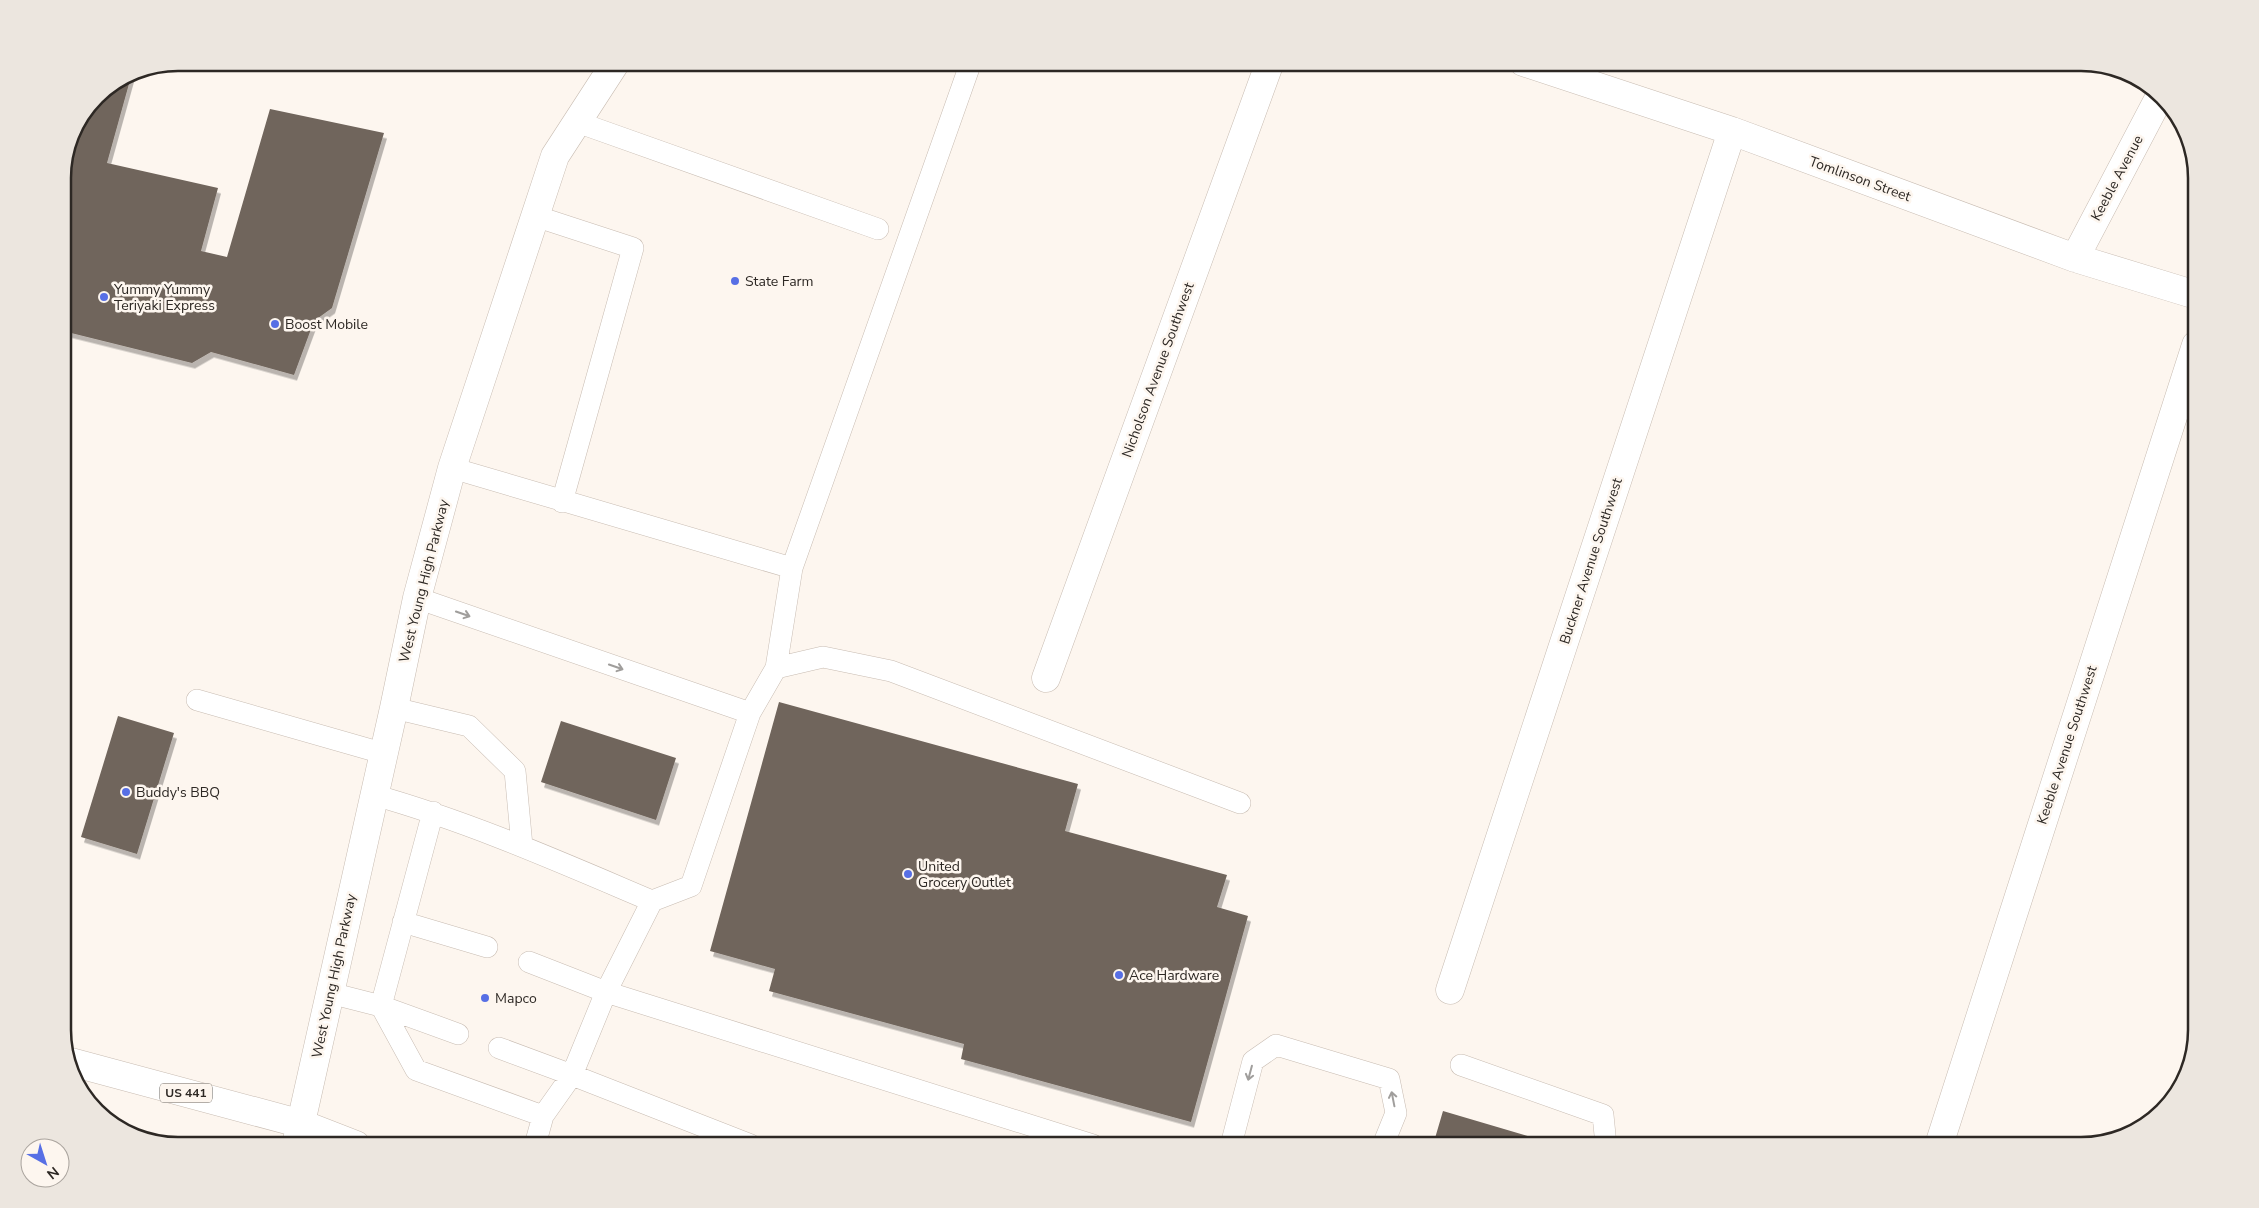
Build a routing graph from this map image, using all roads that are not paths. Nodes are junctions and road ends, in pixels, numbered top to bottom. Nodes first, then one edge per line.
1 (610, 71) edge
2 (968, 71) edge
3 (1267, 71) edge
4 (1551, 71) edge
5 (2156, 103) edge
6 (577, 122) junction
7 (1732, 131) junction
8 (535, 216) junction
9 (878, 229) dead end
10 (2075, 258) junction
11 (2188, 293) edge
12 (2188, 370) edge
13 (452, 468) junction
14 (562, 502) junction
15 (792, 568) junction
16 (417, 598) junction
17 (776, 668) junction
18 (1046, 678) dead end
19 (197, 700) dead end
20 (394, 708) junction
21 (750, 712) junction
22 (382, 753) junction
23 (374, 795) junction
24 (1240, 803) dead end
25 (433, 812) junction
26 (522, 846) junction
27 (652, 901) junction
28 (403, 922) junction
29 (487, 947) dead end
30 (529, 962) dead end
31 (1450, 990) dead end
32 (606, 992) junction
33 (330, 993) junction
34 (381, 1006) junction
35 (458, 1034) dead end
36 (499, 1048) dead end
37 (77, 1064) edge
38 (1462, 1065) dead end
39 (572, 1074) junction
40 (543, 1116) junction
41 (299, 1135) edge
42 (537, 1137) edge
43 (729, 1137) edge
44 (1064, 1137) edge
45 (1233, 1137) edge
46 (1386, 1137) edge
47 (1605, 1137) edge
48 (1942, 1137) edge

1 - 6 main road, West Young High Parkway
2 - 15 lane
3 - 18 main road, Nicholson Avenue Southwest
4 - 7 main road, Tomlinson Street
5 - 10 main road, Keeble Avenue
6 - 8 main road, West Young High Parkway
6 - 9 lane
7 - 10 main road, Tomlinson Street
7 - 31 main road, Buckner Avenue Southwest
8 - 13 main road, West Young High Parkway
8 - 14 lane
10 - 11 main road, Tomlinson Street
12 - 48 main road, Keeble Avenue Southwest
13 - 14 lane
13 - 16 main road, West Young High Parkway
14 - 15 lane
15 - 17 lane
16 - 20 main road, West Young High Parkway
16 -> 21 lane
17 - 21 lane
17 - 24 lane
19 - 22 lane
20 - 22 main road, West Young High Parkway
20 - 26 lane
21 - 27 lane
22 - 23 main road, West Young High Parkway
23 - 25 lane
23 - 33 main road, West Young High Parkway
25 - 26 lane
25 - 28 lane
26 - 27 lane
27 - 32 lane
28 - 29 lane
28 - 34 lane
30 - 32 lane
32 - 39 lane
32 - 44 lane
33 - 34 lane
33 - 41 main road, West Young High Parkway
34 - 35 lane
34 - 40 lane
36 - 39 lane
37 - 41 main road, US 441
38 - 47 lane
39 - 40 lane
39 - 43 lane
40 - 42 lane
46 -> 45 lane

